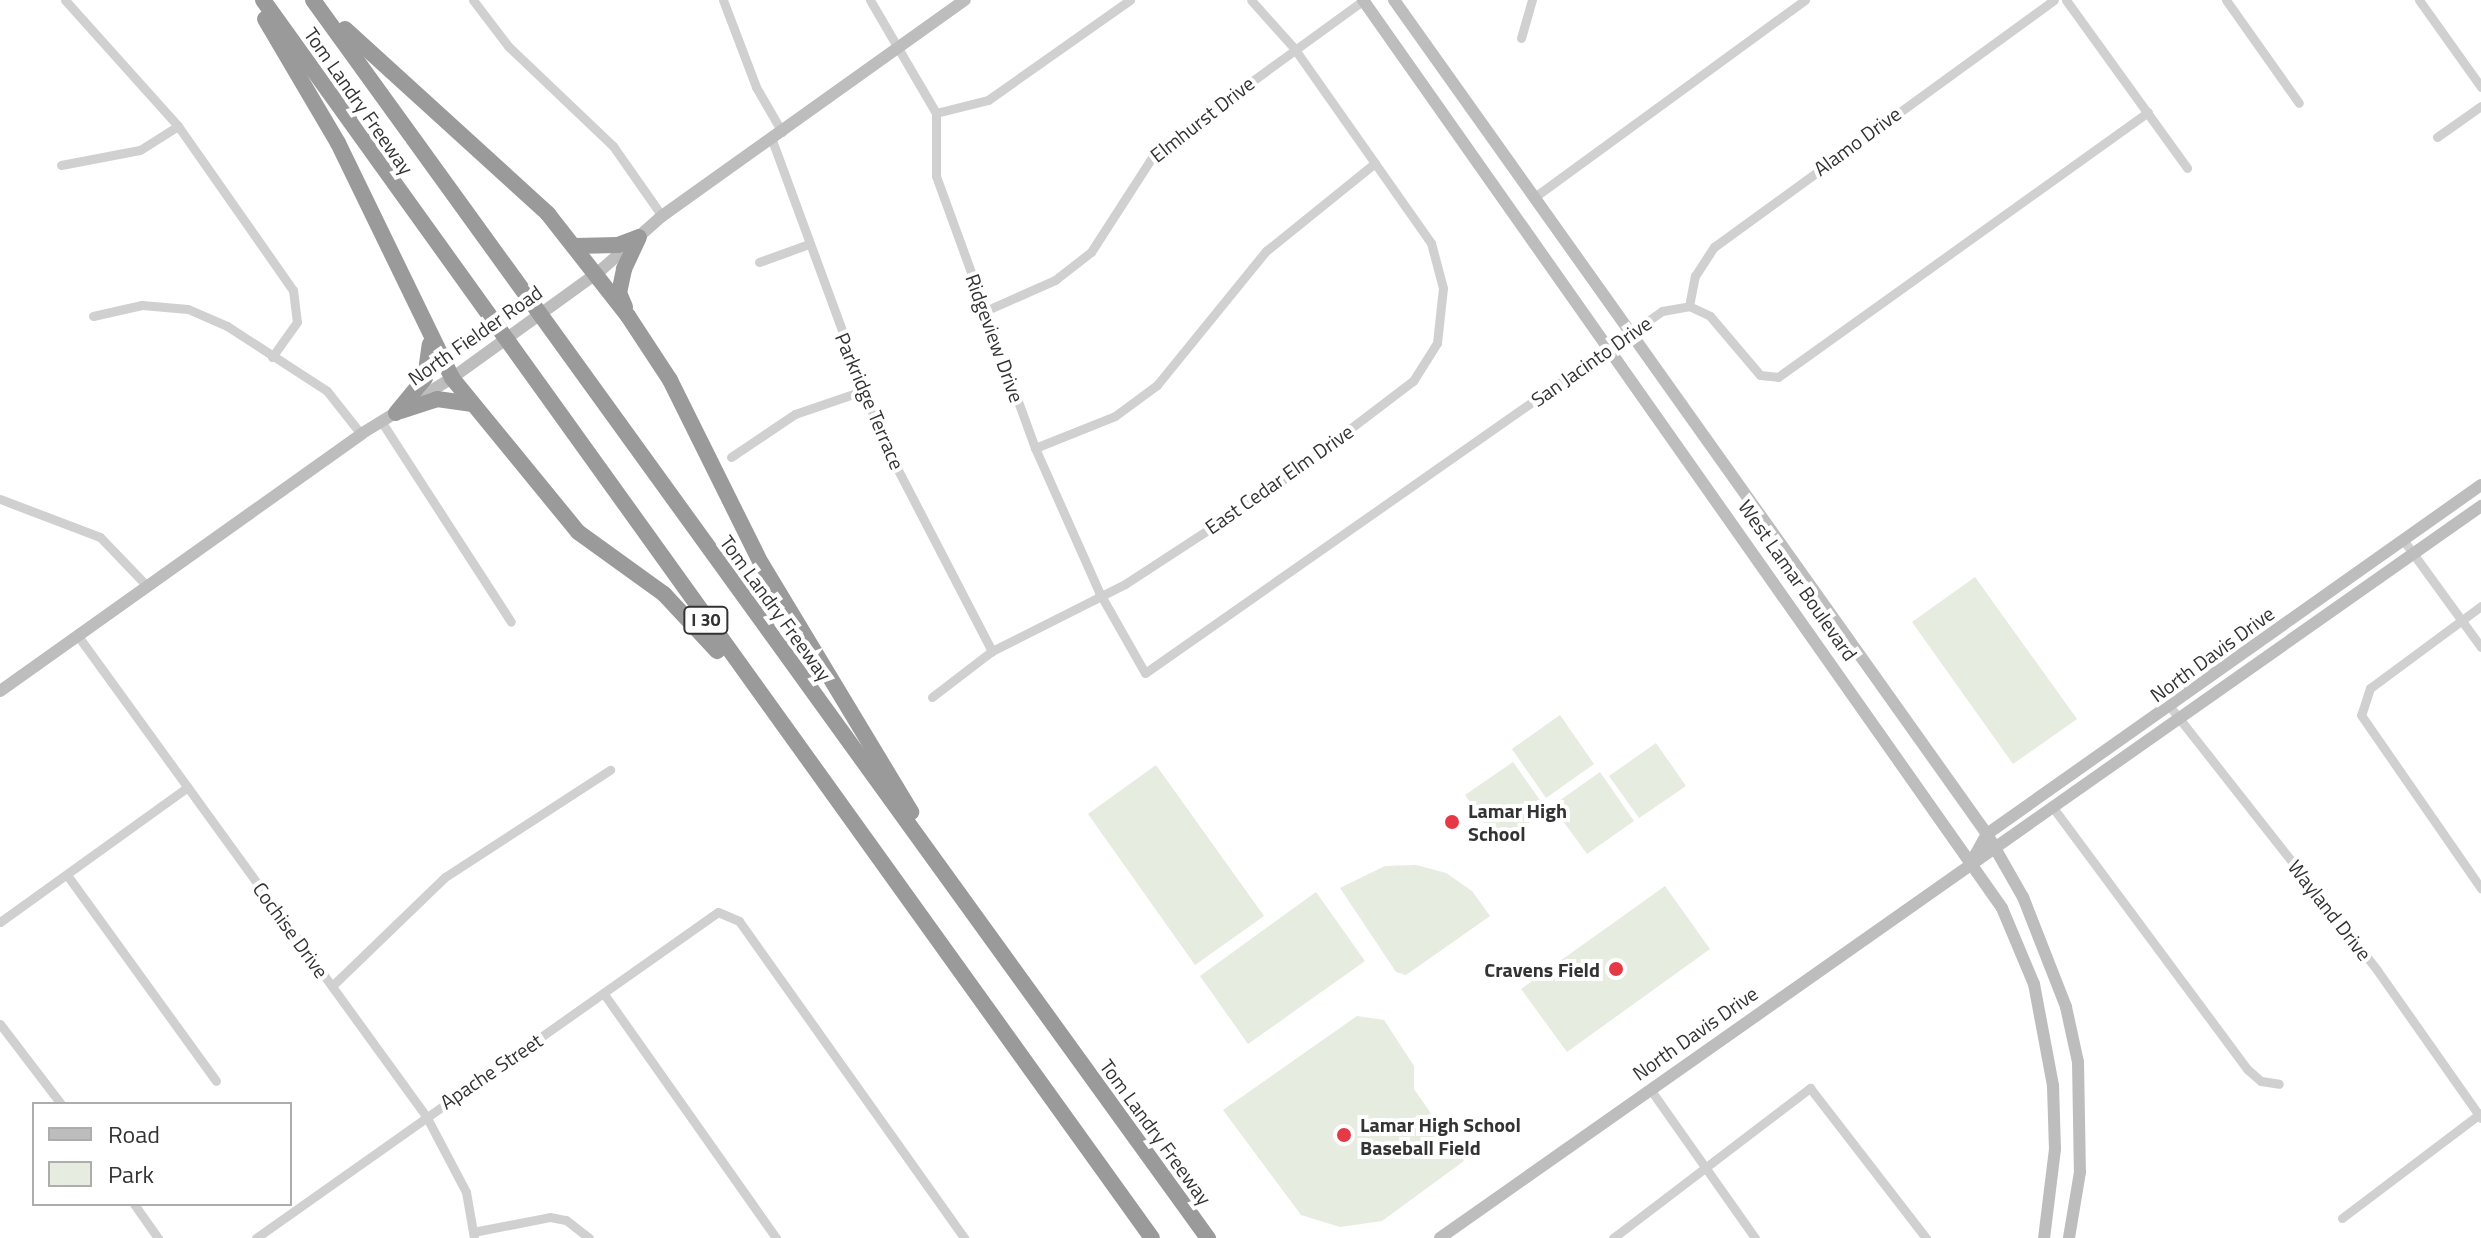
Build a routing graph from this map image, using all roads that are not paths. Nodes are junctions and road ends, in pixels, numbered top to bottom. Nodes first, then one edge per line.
1 (65, 0) edge
2 (254, 0) edge
3 (263, 0) edge
4 (313, 0) edge
5 (320, 0) edge
6 (473, 0) edge
7 (723, 0) edge
8 (870, 0) edge
9 (965, 0) edge
10 (1130, 0) edge
11 (1251, 0) edge
12 (1363, 0) edge
13 (1394, 0) edge
14 (1532, 0) edge
15 (1805, 0) edge
16 (2054, 0) edge
17 (2066, 0) edge
18 (2226, 0) edge
19 (2419, 0) edge
20 (1521, 38) dead end
21 (899, 46) junction
22 (1294, 48) junction
23 (2481, 87) edge
24 (2299, 103) dead end
25 (2481, 106) edge
26 (2148, 112) junction
27 (936, 113) junction
28 (178, 126) junction
29 (777, 136) junction
30 (2437, 137) dead end
31 (1375, 163) junction
32 (61, 165) dead end
33 (2187, 168) dead end
34 (1536, 196) junction
35 (662, 216) junction
36 (639, 237) junction
37 (809, 244) junction
38 (575, 246) junction
39 (759, 262) dead end
40 (596, 273) junction
41 (1689, 306) junction
42 (985, 311) junction
43 (93, 316) dead end
44 (628, 316) junction
45 (1631, 334) junction
46 (430, 344) junction
47 (1610, 349) junction
48 (272, 357) junction
49 (452, 378) junction
50 (862, 391) junction
51 (1677, 403) junction
52 (471, 404) junction
53 (389, 417) junction
54 (1658, 418) junction
55 (361, 434) junction
56 (1035, 448) junction
57 (731, 457) dead end
58 (2481, 485) edge
59 (0, 499) edge
60 (2481, 506) edge
61 (2404, 541) junction
62 (2414, 556) junction
63 (146, 585) junction
64 (1099, 592) junction
65 (2481, 606) edge
66 (2461, 620) junction
67 (511, 622) dead end
68 (78, 636) junction
69 (2481, 647) edge
70 (992, 651) junction
71 (1145, 673) joint
72 (0, 691) edge
73 (932, 697) dead end
74 (2171, 708) junction
75 (2182, 723) junction
76 (610, 770) dead end
77 (188, 787) junction
78 (828, 789) junction
79 (2054, 809) junction
80 (1987, 834) junction
81 (1997, 851) junction
82 (1973, 859) junction
83 (67, 875) junction
84 (2481, 888) edge
85 (0, 922) edge
86 (981, 926) junction
87 (332, 986) junction
88 (604, 994) junction
89 (0, 1024) edge
90 (216, 1081) dead end
91 (2279, 1084) dead end
92 (1650, 1089) junction
93 (59, 1102) edge
94 (2480, 1115) edge
95 (426, 1116) junction
96 (1705, 1167) junction
97 (135, 1206) edge
98 (2342, 1218) dead end
99 (474, 1235) edge
100 (158, 1238) edge
101 (256, 1238) edge
102 (589, 1238) edge
103 (776, 1238) edge
104 (964, 1238) edge
105 (1152, 1238) edge
106 (1208, 1238) edge
107 (1440, 1238) edge
108 (1613, 1238) edge
109 (1755, 1238) edge
110 (1926, 1238) edge
111 (2044, 1238) edge
112 (2069, 1238) edge

1 - 28 street
2 - 46 highway
3 - 78 highway, Tom Landry Freeway / I 30
4 - 86 highway, Tom Landry Freeway / I 30
5 - 38 highway
6 - 35 street
7 - 29 street, Parkridge Terrace
8 - 21 street, Ridgeview Drive
9 - 21 main road, North Fielder Road
10 - 27 street
11 - 22 street, East Cedar Elm Drive
12 - 22 street, Elmhurst Drive
12 - 47 main road, West Lamar Boulevard
13 - 34 main road, West Lamar Boulevard
14 - 20 street
15 - 34 street
16 - 41 street, Alamo Drive
17 - 26 street
18 - 24 street
19 - 23 street
21 - 27 street, Ridgeview Drive
21 - 29 main road, North Fielder Road
22 - 31 street, East Cedar Elm Drive
22 - 42 street, Elmhurst Drive
25 - 30 street
26 - 33 street
26 - 41 street
27 - 42 street, Ridgeview Drive
28 - 32 street
28 - 48 street
29 - 35 main road, North Fielder Road
29 - 37 street, Parkridge Terrace
31 - 56 street
31 - 64 street, East Cedar Elm Drive
34 - 45 main road, West Lamar Boulevard
35 - 36 main road, North Fielder Road
36 - 38 highway
36 - 40 main road, North Fielder Road
36 - 44 highway
37 - 39 street
37 - 50 street, Parkridge Terrace
38 - 40 highway
40 - 44 highway
40 - 49 main road, North Fielder Road
41 - 45 street, San Jacinto Drive
42 - 56 street, Ridgeview Drive
43 - 48 street
44 - 86 highway
45 - 47 street, San Jacinto Drive
45 - 51 main road, West Lamar Boulevard
46 - 49 highway
46 - 53 highway
47 - 54 main road, West Lamar Boulevard
47 - 71 street, San Jacinto Drive
48 - 55 street
49 - 52 highway
49 - 53 main road, North Fielder Road
50 - 57 street
50 - 70 street, Parkridge Terrace
51 - 54 main road
51 - 80 main road, West Lamar Boulevard
52 - 53 highway
52 - 78 highway
53 - 55 main road, North Fielder Road
53 - 67 street
54 - 82 main road, West Lamar Boulevard
55 - 63 main road, North Fielder Road
56 - 64 street, Ridgeview Drive
58 - 61 main road, North Davis Drive
59 - 63 street
60 - 62 main road, North Davis Drive
61 - 62 street
61 - 74 main road, North Davis Drive
62 - 66 street
62 - 75 main road, North Davis Drive
63 - 68 main road, North Fielder Road
64 - 70 street, East Cedar Elm Drive
64 - 71 street, Ridgeview Drive
65 - 66 street
66 - 69 street
66 - 84 street
68 - 72 main road, North Fielder Road
68 - 77 street, Cochise Drive
70 - 73 street, East Cedar Elm Drive
74 - 75 street, Wayland Drive
74 - 80 main road, North Davis Drive
75 - 79 main road, North Davis Drive
75 - 94 street, Wayland Drive
76 - 87 street
77 - 83 street
77 - 87 street, Cochise Drive
78 - 105 highway, Tom Landry Freeway / I 30
79 - 81 main road, North Davis Drive
79 - 91 street
80 - 81 main road, West Lamar Boulevard
80 - 82 main road, North Davis Drive
81 - 82 main road, North Davis Drive
81 - 112 main road, West Lamar Boulevard
82 - 92 main road, North Davis Drive
82 - 111 main road, West Lamar Boulevard
83 - 85 street
83 - 90 street
86 - 106 highway, Tom Landry Freeway / I 30
87 - 95 street, Cochise Drive
88 - 95 street, Apache Street
88 - 103 street
88 - 104 street, Apache Street
89 - 93 street
92 - 96 street
92 - 107 main road, North Davis Drive
94 - 98 street
95 - 99 street, Cochise Drive
95 - 101 street, Apache Street
96 - 108 street
96 - 109 street
96 - 110 street
97 - 100 street
99 - 102 street

